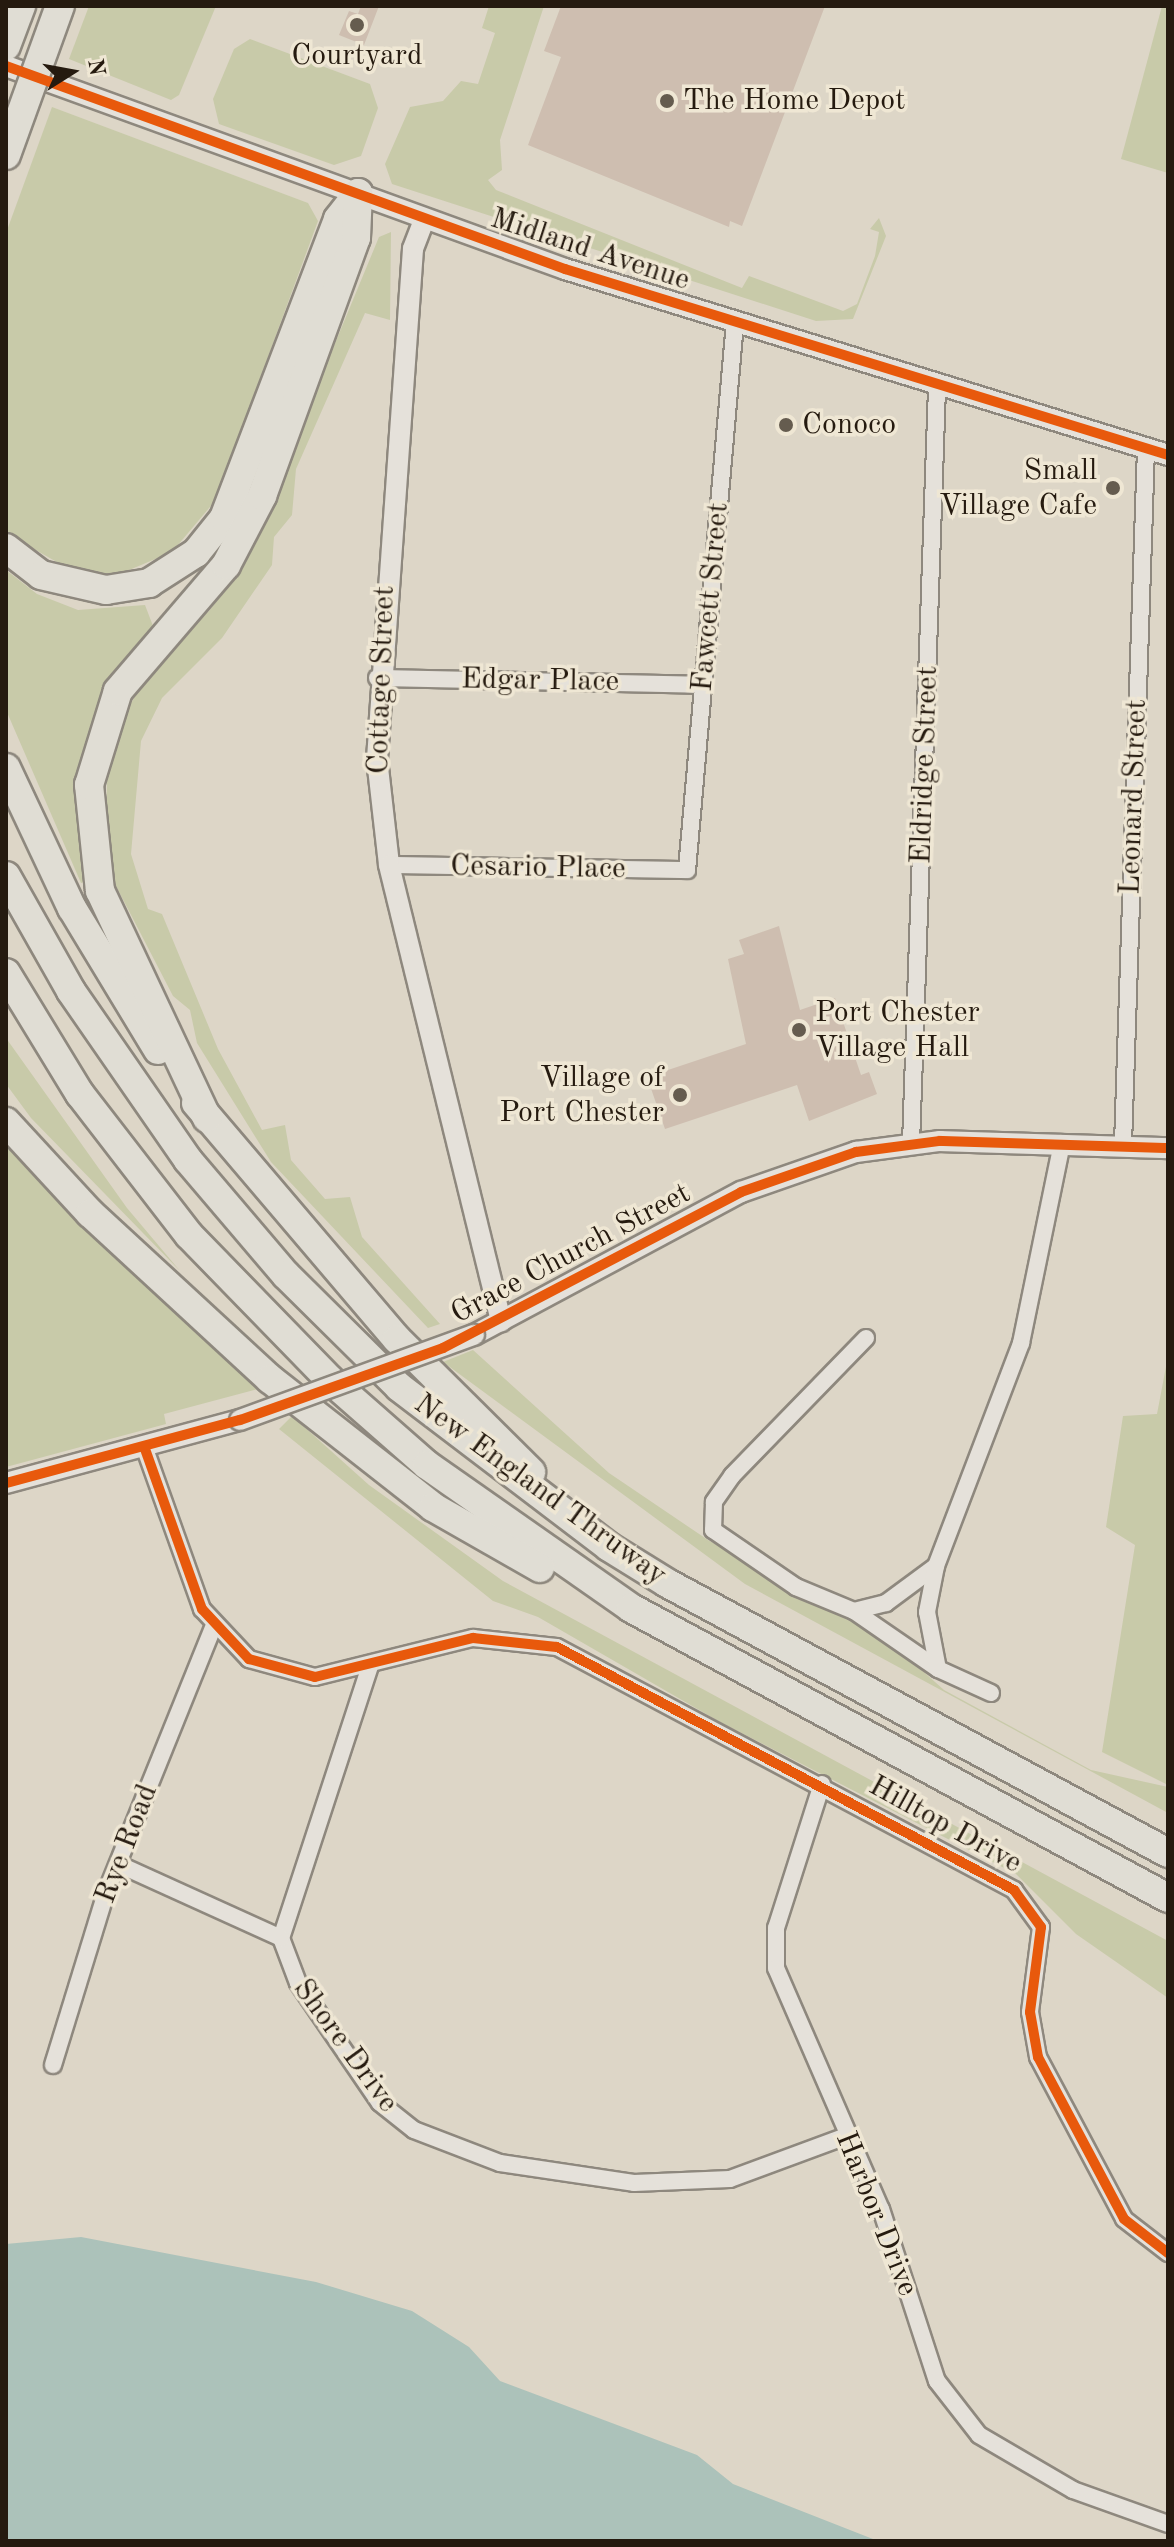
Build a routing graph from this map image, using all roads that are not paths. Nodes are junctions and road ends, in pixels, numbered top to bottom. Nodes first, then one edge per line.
1 (21, 6) edge
2 (60, 6) edge
3 (6, 46) edge
4 (6, 66) edge
5 (6, 155) edge
6 (358, 193) junction
7 (424, 220) junction
8 (735, 323) junction
9 (937, 387) junction
10 (1146, 449) junction
11 (1168, 455) edge
12 (6, 548) edge
13 (377, 678) junction
14 (703, 685) junction
15 (6, 768) edge
16 (389, 865) junction
17 (687, 870) joint
18 (6, 876) edge
19 (6, 973) edge
20 (6, 1002) edge
21 (68, 1074) junction
22 (207, 1118) junction
23 (6, 1122) edge
24 (1062, 1143) junction
25 (911, 1144) junction
26 (1123, 1145) junction
27 (1168, 1148) edge
28 (501, 1321) junction
29 (866, 1338) dead end
30 (145, 1449) junction
31 (6, 1483) edge
32 (609, 1547) junction
33 (936, 1566) junction
34 (631, 1608) junction
35 (854, 1611) junction
36 (213, 1628) junction
37 (370, 1666) junction
38 (938, 1669) junction
39 (991, 1693) dead end
40 (822, 1784) junction
41 (1168, 1853) edge
42 (118, 1864) junction
43 (1168, 1898) edge
44 (281, 1938) junction
45 (53, 2065) dead end
46 (846, 2136) junction
47 (1168, 2253) edge
48 (1168, 2524) edge

1 - 3 highway
2 - 5 highway, bridge
4 - 6 street, Midland Avenue
6 - 7 street, Midland Avenue
6 - 12 highway
6 - 22 highway
7 - 8 street, Midland Avenue
7 - 13 street, Cottage Street
8 - 9 street, Midland Avenue
8 - 14 street, Fawcett Street
9 - 10 street, Midland Avenue
9 - 25 street, Eldridge Street
10 - 11 street, Midland Avenue
10 - 26 street, Leonard Street
13 - 14 street, Edgar Place
13 - 16 street, Cottage Street
14 - 17 street, Fawcett Street
15 - 22 highway
16 - 17 street, Cesario Place
16 - 28 street, Cottage Street
18 - 32 highway, New England Thruway
19 - 21 highway, New England Thruway
20 - 21 highway
21 - 34 highway, New England Thruway
22 - 32 highway
23 - 34 highway
24 - 25 street, Grace Church Street
24 - 26 street, Grace Church Street
24 - 33 street
25 - 28 street, Grace Church Street
26 - 27 street, Grace Church Street
28 - 30 street, Grace Church Street, bridge
29 - 35 street
30 - 31 street, Grace Church Street
30 - 36 street
32 - 41 highway, New England Thruway
33 - 35 street
33 - 38 street
34 - 43 highway, New England Thruway
35 - 38 street
36 - 37 street, Hilltop Drive
36 - 42 street, Rye Road
37 - 40 street, Hilltop Drive
37 - 44 street
38 - 39 street
40 - 46 street, Harbor Drive
40 - 47 street, Hilltop Drive
42 - 44 street
42 - 45 street, Rye Road
44 - 46 street, Shore Drive
46 - 48 street, Harbor Drive

